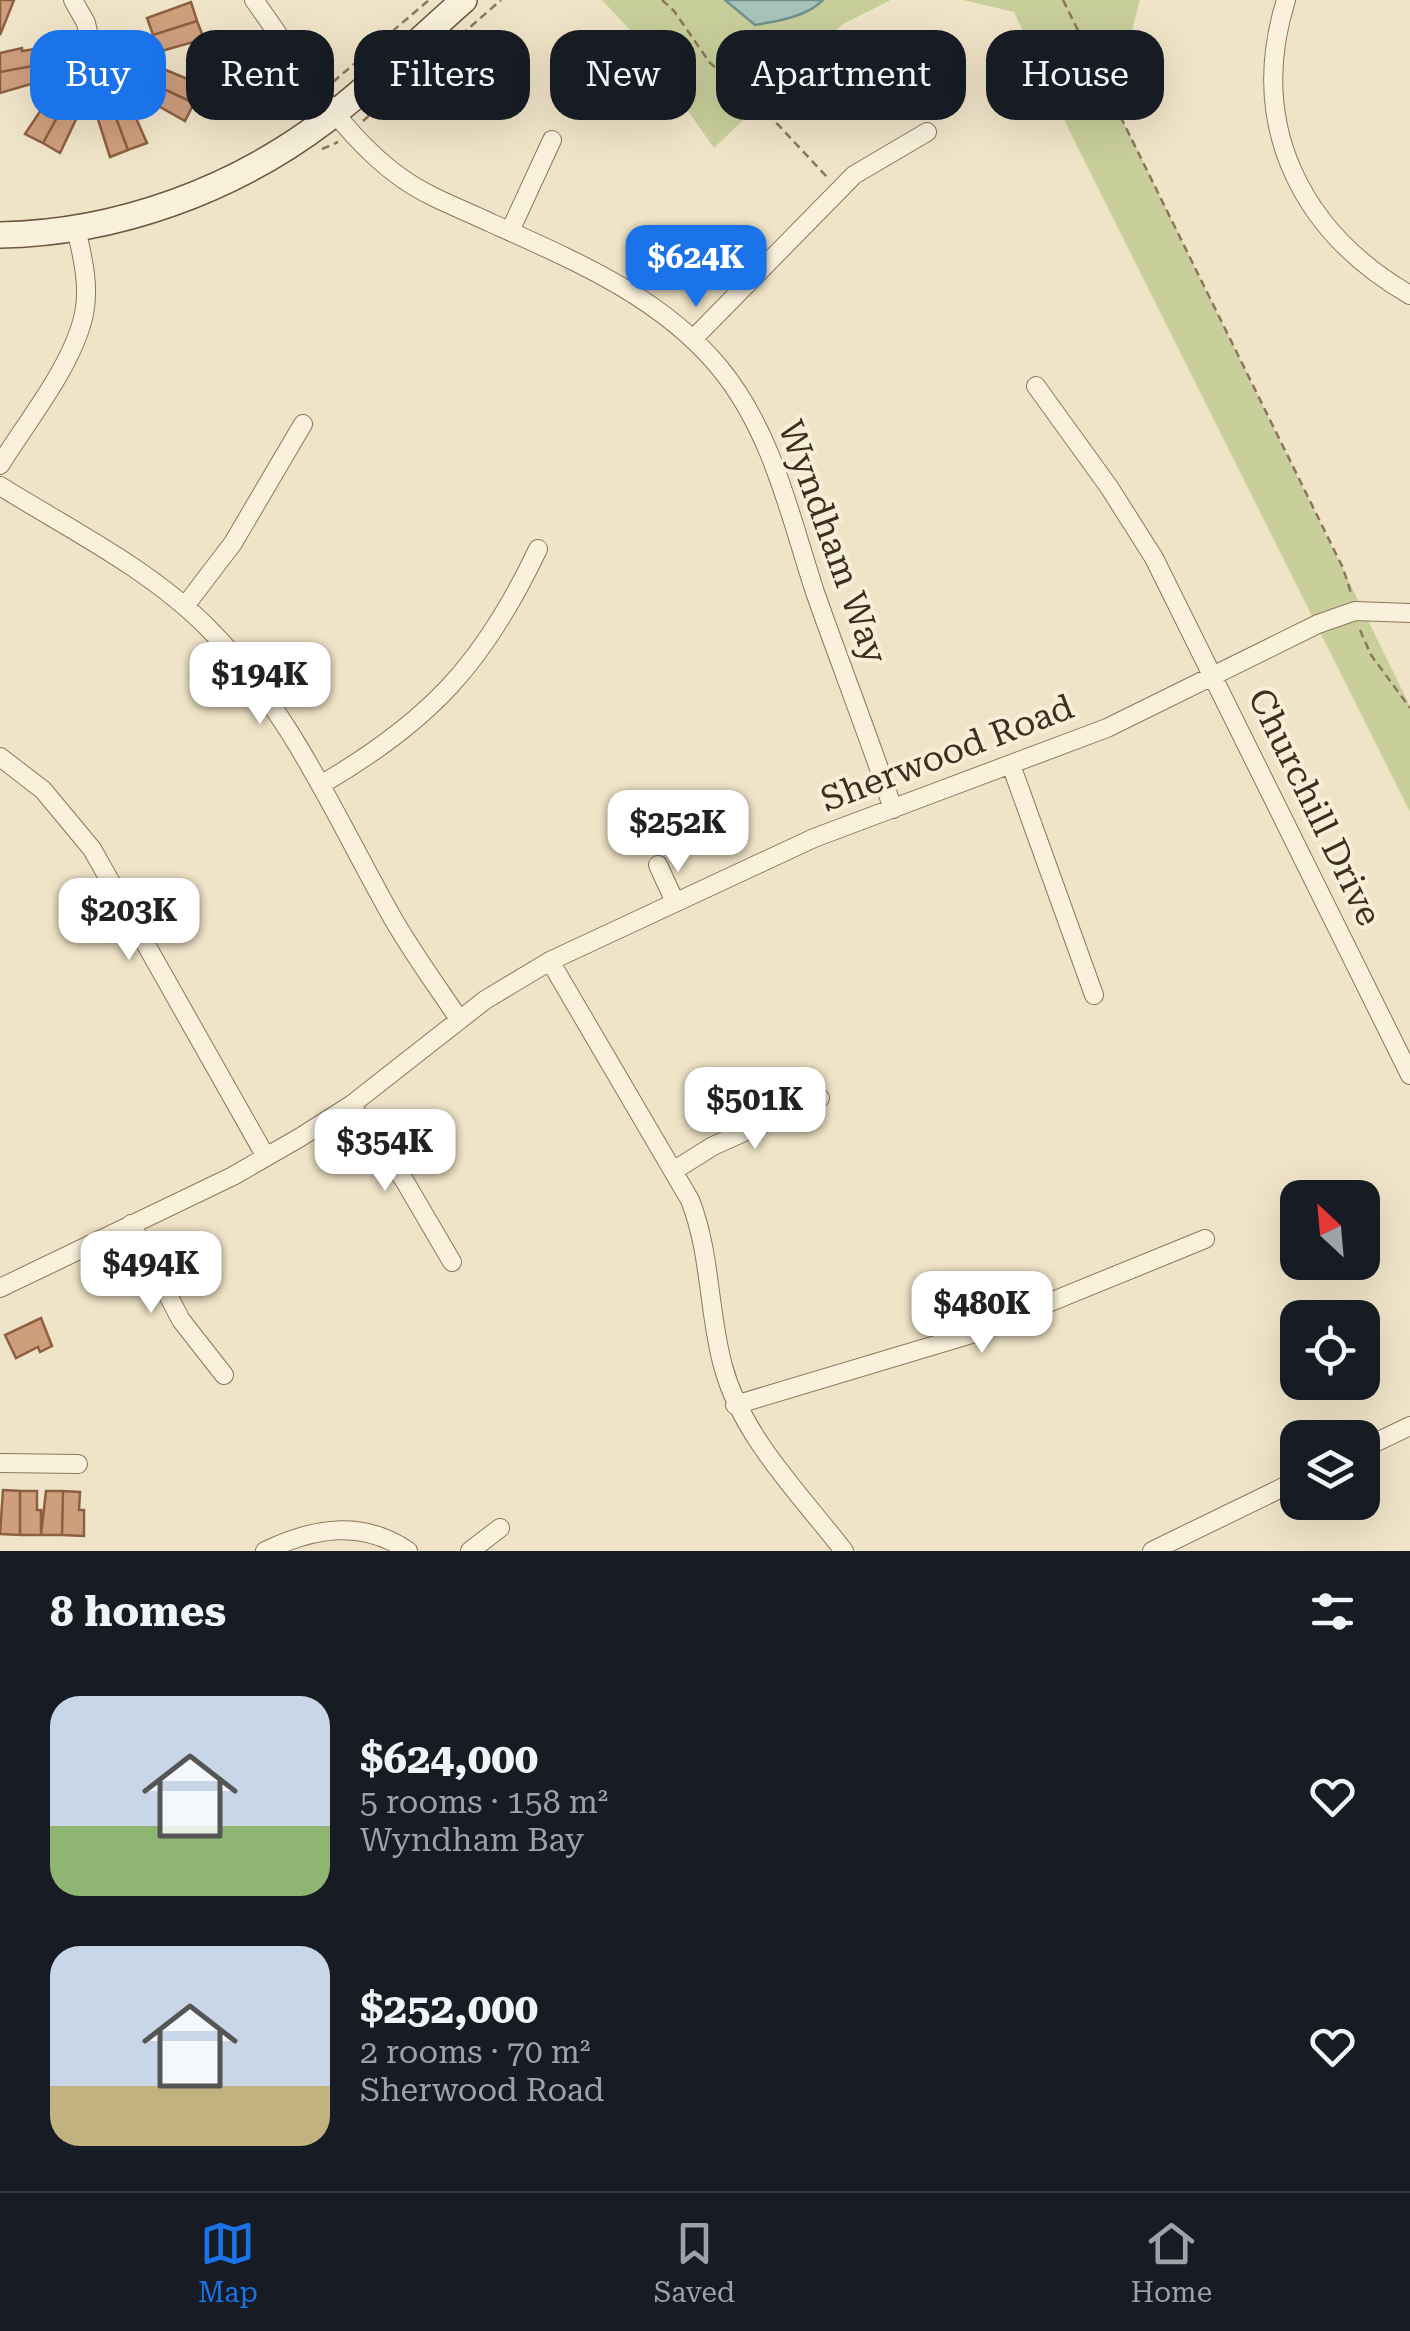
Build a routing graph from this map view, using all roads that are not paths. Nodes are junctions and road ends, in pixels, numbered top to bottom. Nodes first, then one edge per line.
1 (73, 0) edge
2 (254, 0) edge
3 (464, 0) edge
4 (1286, 0) edge
5 (88, 30) edge
6 (337, 112) junction
7 (927, 132) dead end
8 (552, 140) dead end
9 (76, 228) junction
10 (510, 231) junction
11 (0, 234) edge
12 (1410, 295) edge
13 (692, 338) junction
14 (1036, 386) dead end
15 (303, 424) dead end
16 (0, 465) edge
17 (0, 486) edge
18 (538, 549) dead end
19 (185, 606) junction
20 (1410, 613) edge
21 (1214, 675) junction
22 (0, 756) edge
23 (1011, 765) junction
24 (322, 784) junction
25 (893, 808) junction
26 (658, 866) dead end
27 (676, 902) junction
28 (550, 961) junction
29 (1094, 995) dead end
30 (458, 1019) junction
31 (1410, 1075) edge
32 (820, 1098) dead end
33 (351, 1105) junction
34 (266, 1157) junction
35 (672, 1171) junction
36 (131, 1224) junction
37 (1205, 1239) dead end
38 (452, 1262) dead end
39 (0, 1288) edge
40 (224, 1374) dead end
41 (736, 1404) junction
42 (1410, 1426) edge
43 (1380, 1440) edge
44 (0, 1464) edge
45 (78, 1464) dead end
46 (1280, 1489) edge
47 (500, 1528) dead end
48 (265, 1551) edge
49 (408, 1551) edge
50 (470, 1551) edge
51 (844, 1551) edge
52 (1152, 1551) edge

1 - 5 street
2 - 6 street, Wyndham Way
3 - 6 street
4 - 12 street
6 - 9 street
6 - 10 street, Wyndham Way
7 - 13 street
8 - 10 street
9 - 11 street
9 - 16 street
10 - 13 street, Wyndham Way
13 - 25 street, Wyndham Way
14 - 21 street, Churchill Drive
15 - 19 street
17 - 19 street
18 - 24 street
19 - 24 street
20 - 21 street, Sherwood Road
21 - 23 street, Sherwood Road
21 - 31 street, Churchill Drive
22 - 34 street
23 - 25 street, Sherwood Road
23 - 29 street
24 - 30 street
25 - 27 street, Sherwood Road
26 - 27 street
27 - 28 street, Sherwood Road
28 - 30 street, Sherwood Road
28 - 35 street
30 - 33 street, Sherwood Road
32 - 35 street
33 - 34 street, Sherwood Road
33 - 38 street
34 - 36 street, Sherwood Road
35 - 41 street
36 - 39 street, Sherwood Road
36 - 40 street
37 - 41 street
41 - 51 street
42 - 43 street
44 - 45 street
46 - 52 street
47 - 50 street
48 - 49 street

